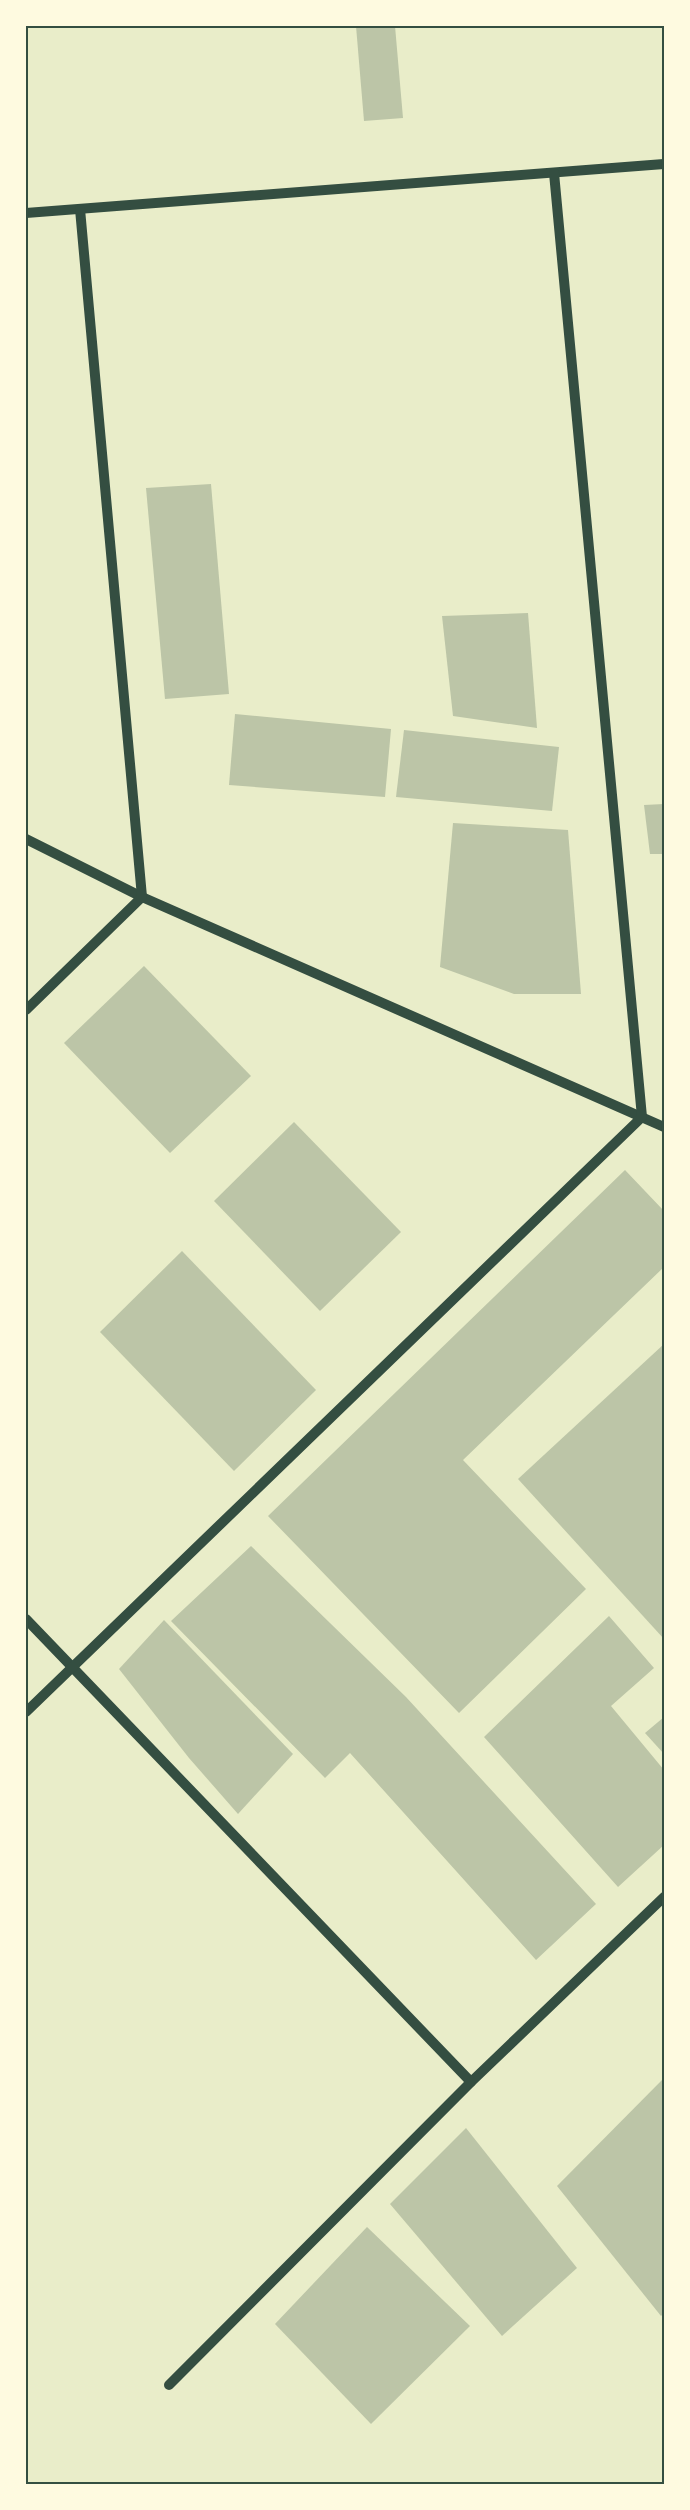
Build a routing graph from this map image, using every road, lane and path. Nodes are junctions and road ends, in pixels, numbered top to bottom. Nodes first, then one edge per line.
1 (664, 164) edge
2 (554, 172) junction
3 (80, 209) junction
4 (26, 213) edge
5 (26, 839) edge
6 (142, 897) junction
7 (26, 1010) edge
8 (642, 1117) junction
9 (664, 1127) edge
10 (26, 1619) edge
11 (71, 1668) junction
12 (26, 1712) edge
13 (664, 1897) edge
14 (471, 2082) junction
15 (169, 2385) dead end

1 - 2 street
2 - 3 street
2 - 8 street
3 - 4 street
3 - 6 street
5 - 6 street
6 - 7 street
6 - 8 street
8 - 9 street
8 - 11 street
10 - 11 street
11 - 12 street
11 - 14 street
13 - 14 street
14 - 15 street

